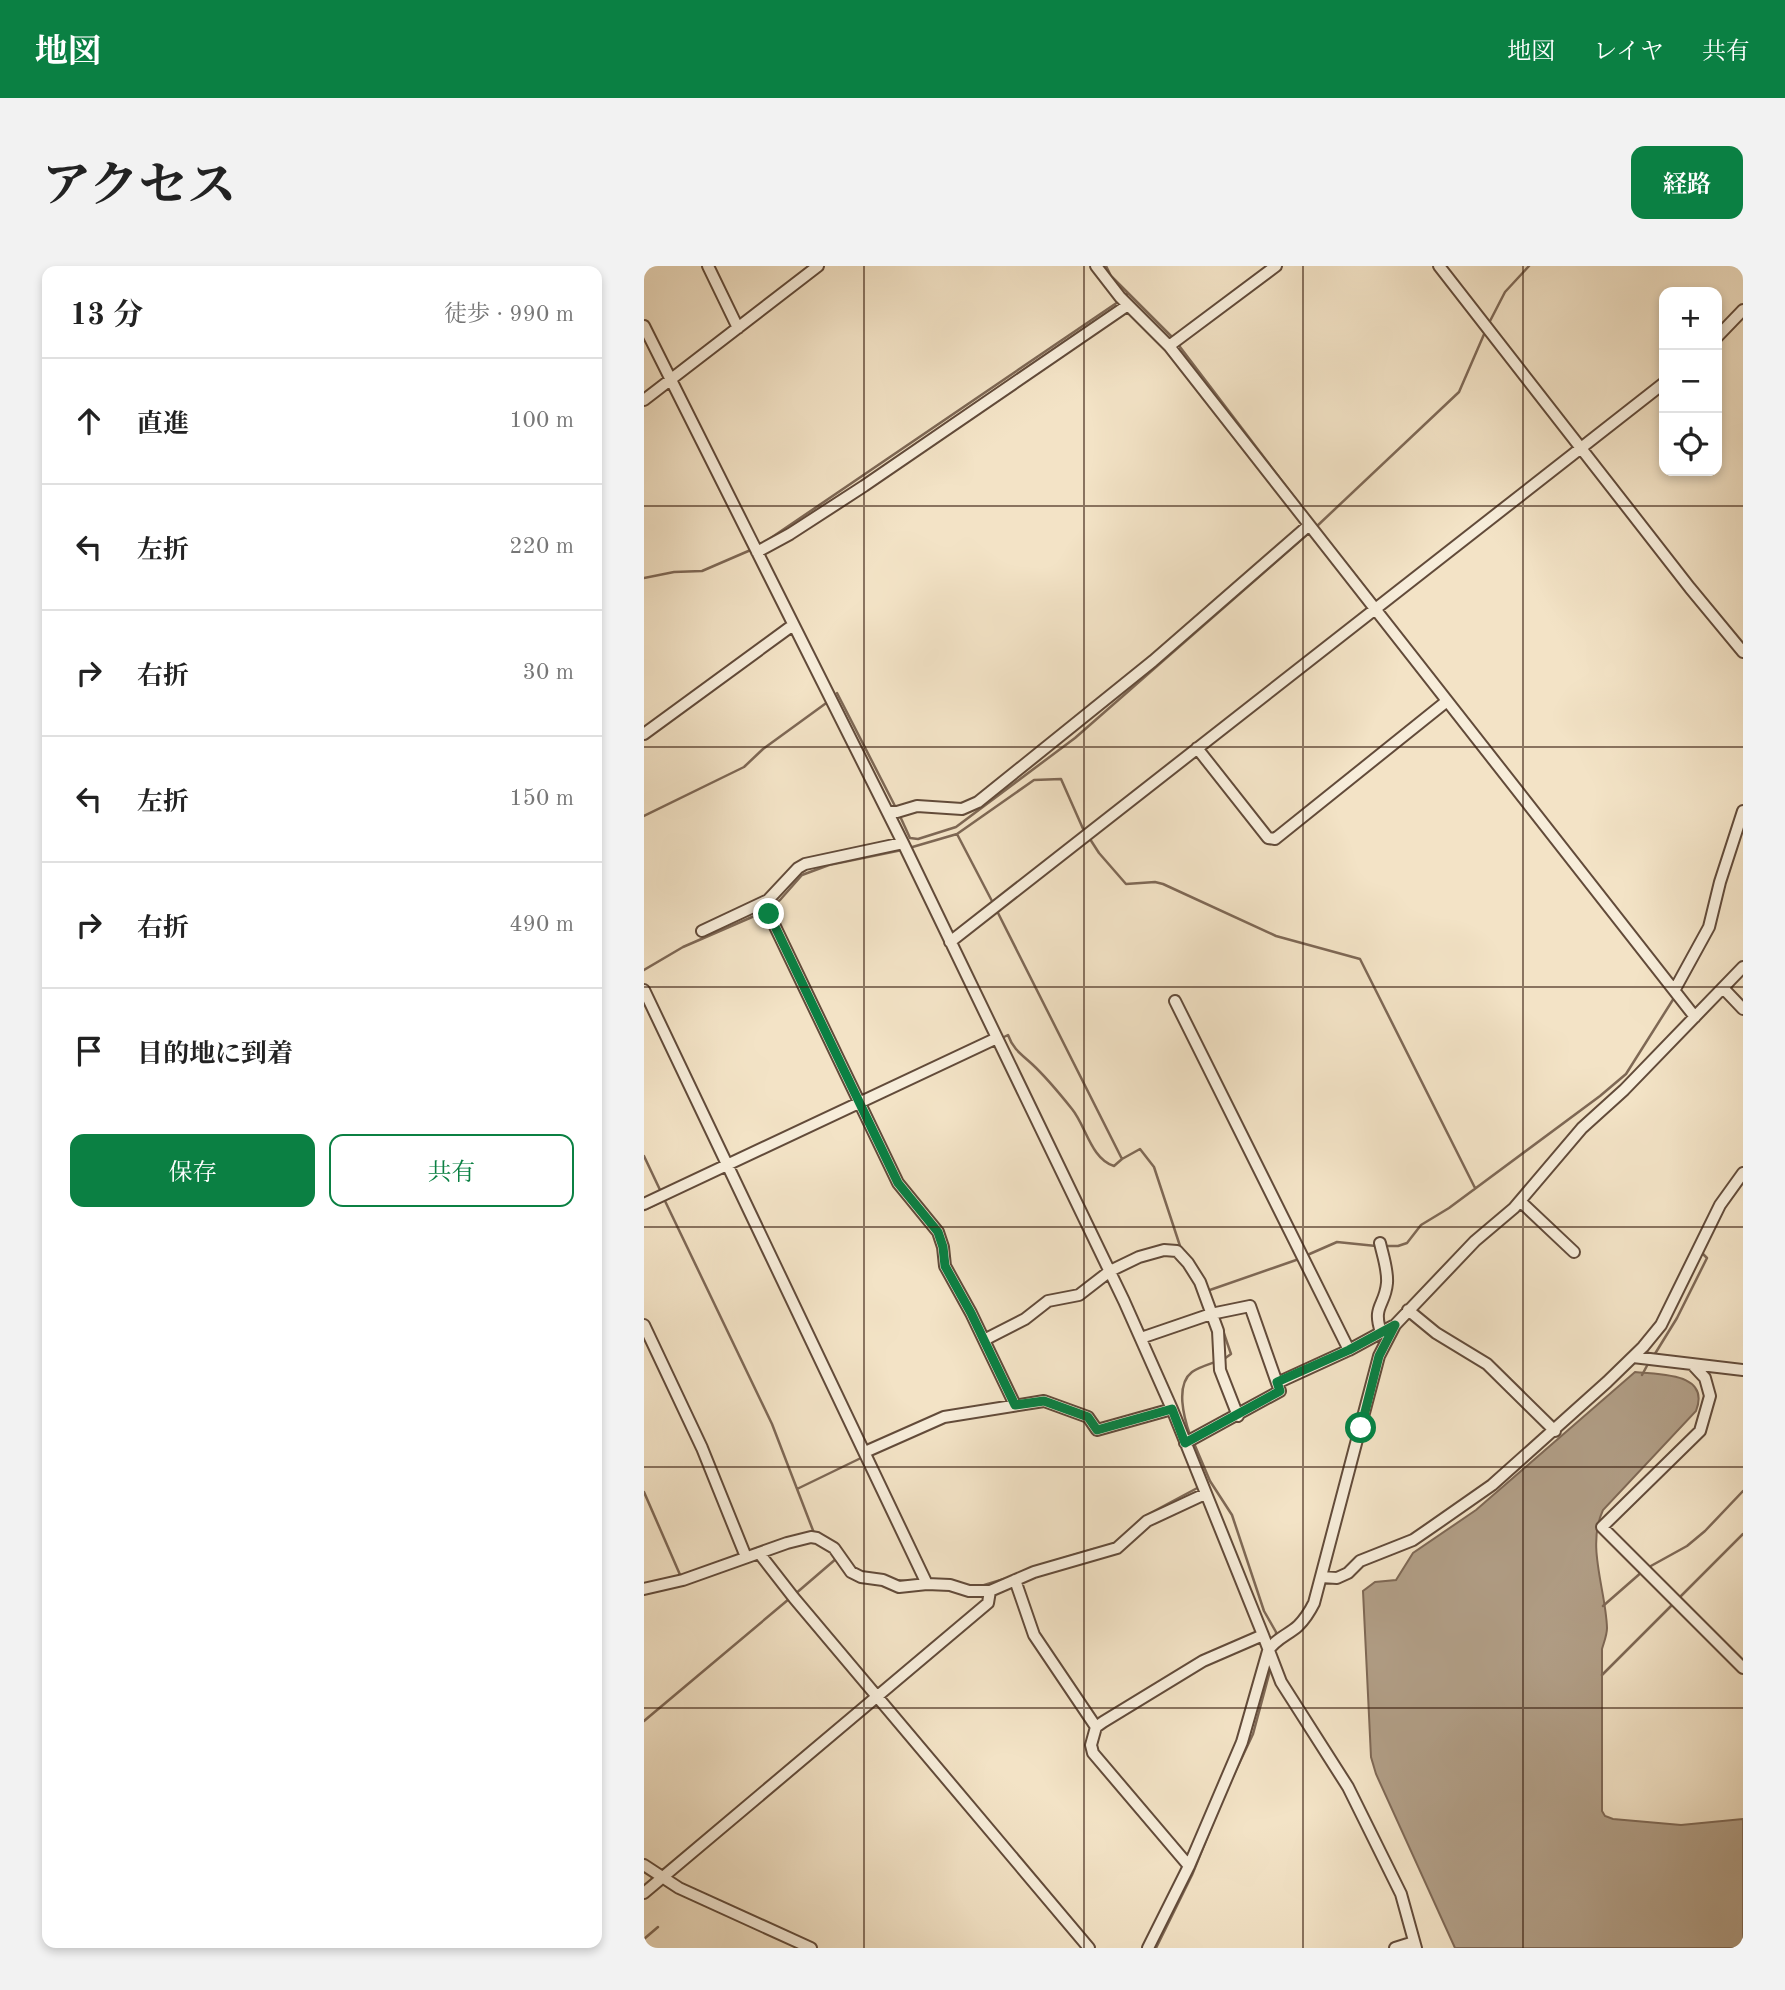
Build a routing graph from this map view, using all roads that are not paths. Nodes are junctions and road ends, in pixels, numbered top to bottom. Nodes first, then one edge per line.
1 (708, 266) edge
2 (818, 266) edge
3 (1096, 266) edge
4 (1276, 266) edge
5 (1439, 266) edge
6 (1128, 305) junction
7 (1743, 310) edge
8 (644, 326) edge
9 (738, 328) junction
10 (1722, 332) edge
11 (1169, 346) junction
12 (671, 379) junction
13 (1659, 387) edge
14 (644, 400) edge
15 (1581, 448) junction
16 (1308, 526) junction
17 (757, 552) junction
18 (1375, 611) junction
19 (793, 625) junction
20 (1743, 652) edge
21 (1447, 701) junction
22 (644, 734) edge
23 (1197, 748) junction
24 (1743, 811) edge
25 (888, 812) junction
26 (906, 849) junction
27 (769, 914) dead end
28 (702, 931) dead end
29 (950, 942) junction
30 (1743, 967) edge
31 (1723, 988) junction
32 (1675, 989) junction
33 (644, 990) edge
34 (1175, 1002) dead end
35 (1743, 1009) edge
36 (1695, 1017) junction
37 (997, 1038) junction
38 (860, 1103) junction
39 (728, 1165) junction
40 (1743, 1172) edge
41 (1520, 1201) junction
42 (644, 1204) edge
43 (1380, 1243) dead end
44 (1574, 1252) dead end
45 (1110, 1271) junction
46 (1408, 1310) junction
47 (1210, 1314) junction
48 (644, 1325) edge
49 (1395, 1325) junction
50 (1381, 1332) junction
51 (1141, 1338) junction
52 (984, 1340) junction
53 (1349, 1350) junction
54 (1633, 1357) junction
55 (1692, 1364) junction
56 (1743, 1370) edge
57 (1277, 1382) junction
58 (1015, 1405) junction
59 (1172, 1409) junction
60 (1238, 1416) junction
61 (1555, 1431) junction
62 (1185, 1443) junction
63 (865, 1452) junction
64 (1205, 1494) junction
65 (759, 1553) junction
66 (746, 1557) junction
67 (1321, 1577) junction
68 (1015, 1580) junction
69 (927, 1584) junction
70 (644, 1589) edge
71 (990, 1591) junction
72 (1263, 1634) junction
73 (1268, 1651) junction
74 (1743, 1668) edge
75 (877, 1697) junction
76 (1096, 1727) junction
77 (644, 1865) edge
78 (1189, 1866) junction
79 (663, 1878) junction
80 (644, 1893) edge
81 (1415, 1945) edge
82 (811, 1948) edge
83 (1089, 1948) edge
84 (1148, 1948) edge
85 (1395, 1948) edge

1 - 9 street
2 - 9 street
3 - 6 street
4 - 11 street
5 - 15 street
6 - 11 street
6 - 17 street
7 - 10 street
8 - 12 street
9 - 12 street
11 - 16 street
12 - 14 street
12 - 17 street
13 - 15 street
15 - 18 street
15 - 20 street
16 - 18 street
16 - 25 street
17 - 19 street
18 - 21 street
18 - 23 street
19 - 22 street
19 - 25 street
21 - 23 street
21 - 32 street
23 - 29 street
24 - 32 street
25 - 26 street
26 - 28 street
26 - 29 street
27 - 38 street
29 - 37 street
30 - 31 street
31 - 35 street
31 - 36 street
32 - 36 street
33 - 39 street
34 - 53 street
36 - 41 street
37 - 38 street
37 - 45 street
38 - 39 street
38 - 52 street
39 - 42 street
39 - 63 street
40 - 54 street
41 - 44 street
41 - 46 street
43 - 50 street
45 - 47 street
45 - 51 street
45 - 52 street
46 - 49 street
46 - 61 street
47 - 51 street
47 - 57 street
47 - 60 street
48 - 66 street
49 - 50 street
49 - 67 street
50 - 53 street
51 - 59 street
52 - 58 street
53 - 57 street
54 - 55 street
54 - 61 street
55 - 56 street
55 - 74 street
57 - 60 street
58 - 59 street
58 - 63 street
59 - 62 street
60 - 62 street
61 - 67 street
62 - 64 street
63 - 69 street
64 - 68 street
64 - 72 street
65 - 66 street
65 - 69 street
65 - 75 street
66 - 70 street
67 - 73 street
68 - 71 street
68 - 76 street
69 - 71 street
71 - 75 street
72 - 73 street
72 - 76 street
73 - 78 street
73 - 81 street
75 - 79 street
75 - 83 street
76 - 78 street
77 - 79 street
78 - 84 street
79 - 80 street
79 - 82 street
81 - 85 street

